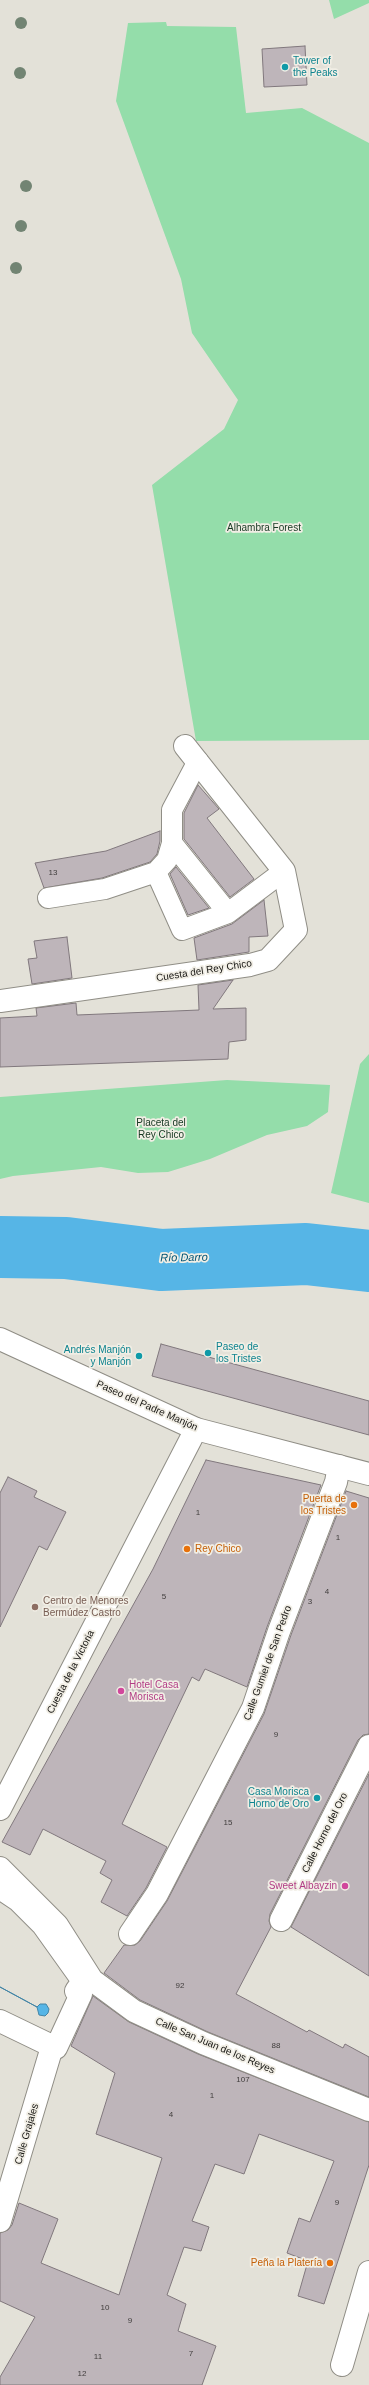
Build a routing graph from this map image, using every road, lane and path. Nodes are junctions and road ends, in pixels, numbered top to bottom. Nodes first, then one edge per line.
1 (192, 753) joint
2 (172, 843) junction
3 (284, 871) junction
4 (156, 872) junction
5 (48, 898) dead end
6 (228, 913) junction
7 (0, 1001) edge
8 (0, 1339) edge
9 (196, 1429) junction
10 (339, 1466) junction
11 (369, 1474) edge
12 (369, 1746) edge
13 (0, 1809) edge
14 (0, 1868) edge
15 (0, 1888) edge
16 (281, 1920) dead end
17 (130, 1934) dead end
18 (0, 2021) edge
19 (52, 2047) junction
20 (369, 2110) edge
21 (0, 2221) edge
22 (369, 2272) edge
23 (342, 2365) dead end

1 - 2 lane
1 - 3 street, Cuesta del Rey Chico
2 - 4 lane
2 - 6 lane
3 - 6 lane
3 - 7 street, Cuesta del Rey Chico
4 - 5 lane
4 - 6 lane
8 - 9 street, Paseo del Padre Manjón
9 - 10 street, Paseo del Padre Manjón
9 - 13 street, Cuesta de la Victoria
10 - 11 street, Paseo del Padre Manjón
10 - 17 street, Calle Gumiel de San Pedro
12 - 16 street, Calle Horno del Oro
14 - 20 street, Calle San Juan de los Reyes
15 - 19 street
18 - 19 street
19 - 21 street, Calle Grajales
22 - 23 street

